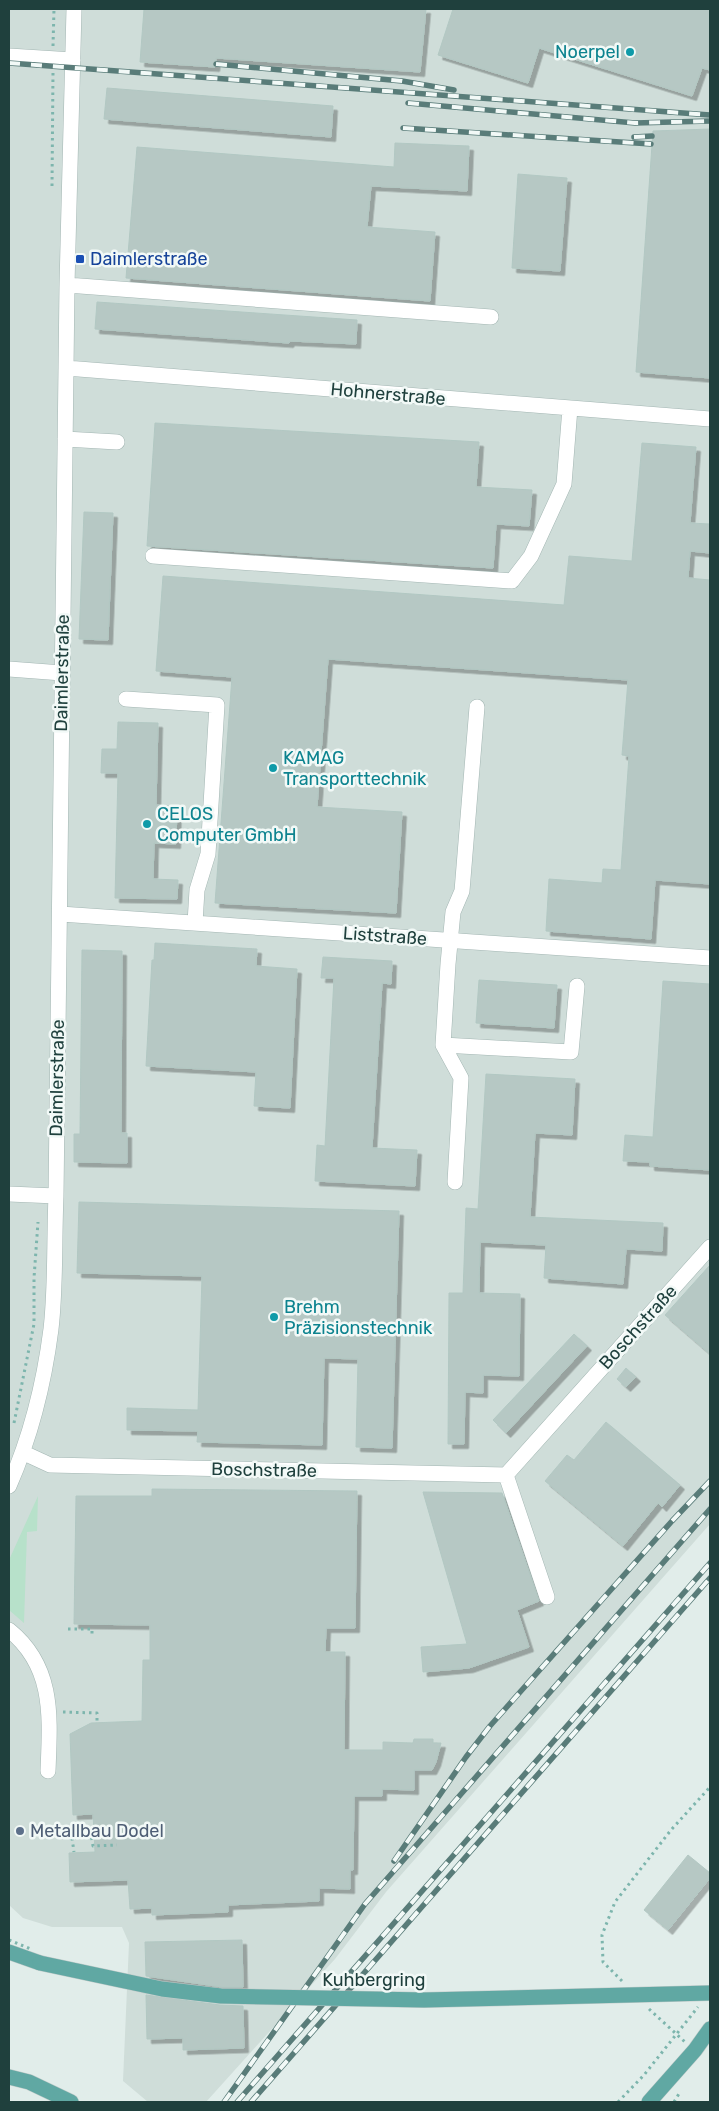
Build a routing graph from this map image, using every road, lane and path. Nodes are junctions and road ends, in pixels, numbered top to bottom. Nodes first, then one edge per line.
1 (74, 9) edge
2 (9, 56) edge
3 (72, 60) junction
4 (68, 285) junction
5 (491, 317) dead end
6 (66, 368) junction
7 (570, 408) junction
8 (710, 419) edge
9 (66, 439) junction
10 (117, 442) dead end
11 (153, 556) dead end
12 (9, 669) edge
13 (62, 673) junction
14 (126, 699) dead end
15 (477, 707) dead end
16 (60, 914) junction
17 (195, 923) junction
18 (451, 940) junction
19 (710, 958) edge
20 (577, 986) dead end
21 (444, 1045) junction
22 (455, 1182) dead end
23 (9, 1194) edge
24 (56, 1196) junction
25 (710, 1246) edge
26 (24, 1453) junction
27 (506, 1475) junction
28 (9, 1486) edge
29 (546, 1597) dead end
30 (68, 1628) dead end
31 (9, 1630) edge
32 (92, 1635) dead end
33 (50, 1712) junction
34 (97, 1722) dead end
35 (48, 1771) dead end
36 (710, 1787) edge
37 (43, 1836) dead end
38 (72, 1838) junction
39 (117, 1845) dead end
40 (74, 1852) dead end
41 (9, 1940) edge
42 (9, 1952) edge
43 (41, 1958) junction
44 (611, 1982) dead end
45 (623, 1982) dead end
46 (631, 1982) dead end
47 (710, 1993) edge
48 (643, 2002) dead end
49 (699, 2006) dead end
50 (710, 2029) edge
51 (676, 2036) junction
52 (695, 2050) junction
53 (9, 2077) edge
54 (71, 2102) edge
55 (618, 2102) edge
56 (649, 2102) edge

1 - 3 street, Daimlerstraße
2 - 3 street
3 - 4 street, Daimlerstraße
4 - 5 street
4 - 6 street, Daimlerstraße
6 - 7 street, Hohnerstraße
6 - 9 street, Daimlerstraße
7 - 8 street, Hohnerstraße
7 - 11 street
9 - 10 street
9 - 13 street, Daimlerstraße
12 - 13 street
13 - 16 street, Daimlerstraße
14 - 17 street
15 - 18 street
16 - 17 street, Liststraße
16 - 24 street, Daimlerstraße
17 - 18 street, Liststraße
18 - 19 street, Liststraße
18 - 21 street
20 - 21 street
21 - 22 street
23 - 24 street
24 - 26 street, Daimlerstraße
25 - 27 street, Boschstraße
26 - 27 street, Boschstraße
26 - 28 street, Daimlerstraße
27 - 29 street
30 - 32 path
31 - 33 street
33 - 34 path
33 - 35 street
36 - 45 path
37 - 38 path
38 - 39 path
38 - 40 path
41 - 43 path, bridge
42 - 43 main road, Kuhbergring
43 - 47 main road, Kuhbergring, bridge
44 - 46 path
48 - 51 path
49 - 51 path
50 - 52 main road
51 - 52 path
51 - 55 path
52 - 56 main road
53 - 54 main road

